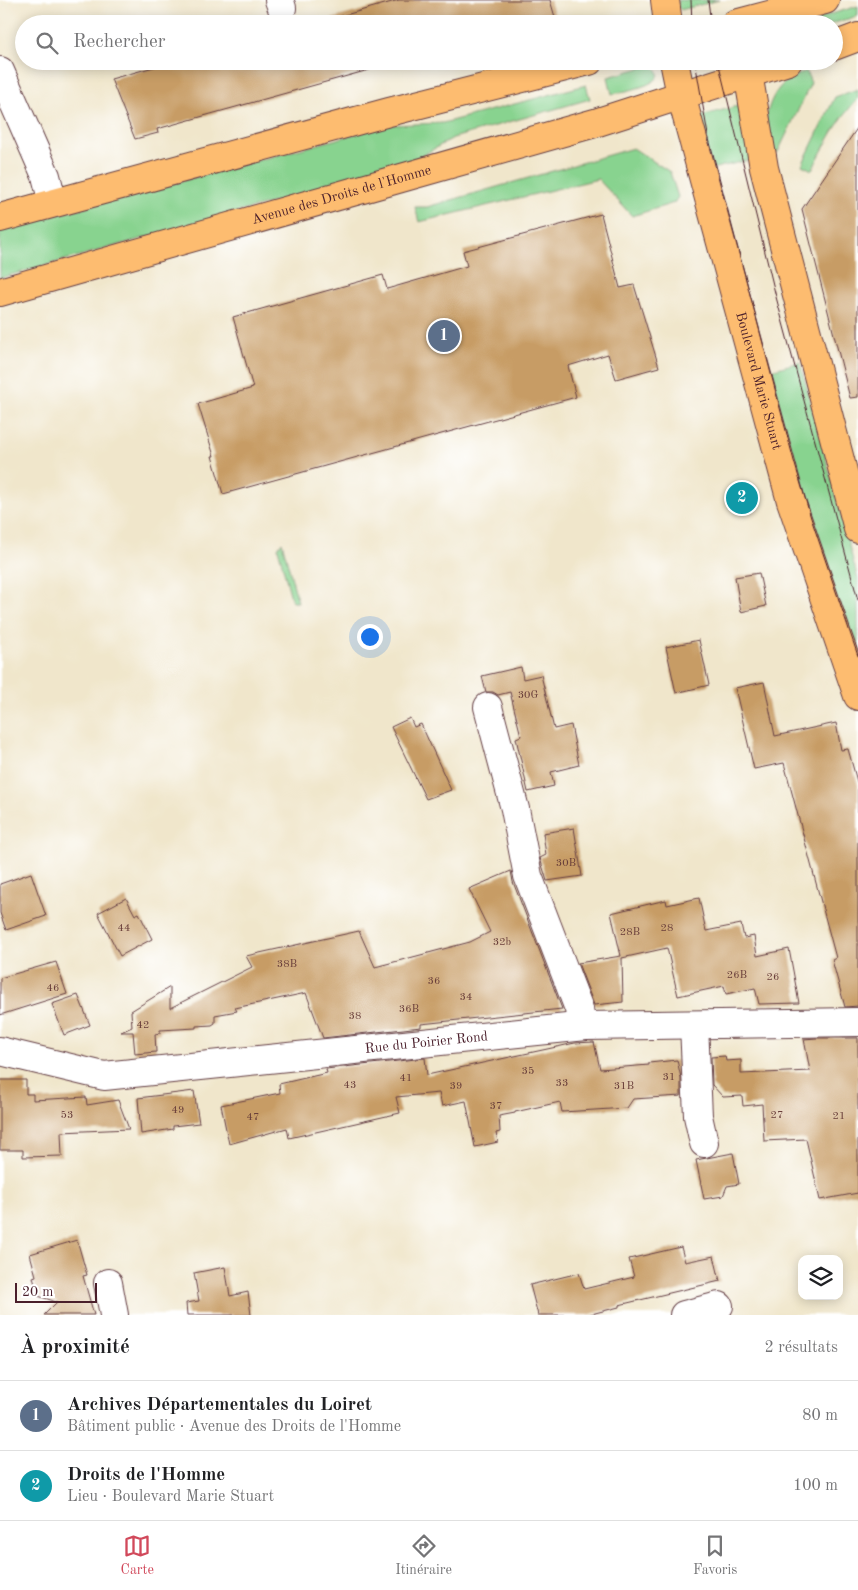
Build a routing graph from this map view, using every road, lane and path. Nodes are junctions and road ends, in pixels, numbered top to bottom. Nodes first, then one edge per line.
1 (665, 0) edge
2 (825, 0) edge
3 (667, 15) edge
4 (752, 15) edge
5 (858, 37) edge
6 (843, 43) edge
7 (0, 70) edge
8 (554, 70) edge
9 (676, 70) edge
10 (742, 70) edge
11 (747, 70) edge
12 (681, 95) junction
13 (53, 203) junction
14 (0, 218) edge
15 (0, 292) edge
16 (858, 529) edge
17 (858, 696) edge
18 (488, 707) dead end
19 (858, 1022) edge
20 (694, 1025) junction
21 (581, 1026) junction
22 (0, 1050) edge
23 (704, 1143) dead end
24 (108, 1283) dead end
25 (720, 1306) dead end
26 (114, 1315) edge
27 (684, 1315) edge

1 - 3 main road
2 - 4 main road
5 - 6 main road
7 - 13 street
8 - 13 main road
9 - 12 main road, Boulevard Marie Stuart
10 - 12 main road, Avenue des Droits de l'Homme
11 - 16 main road
12 - 15 main road, Avenue des Droits de l'Homme
12 - 17 main road, Boulevard Marie Stuart
13 - 14 main road
18 - 21 street
19 - 20 street, Rue du Poirier Rond
20 - 21 street, Rue du Poirier Rond
20 - 23 street
21 - 22 street, Rue du Poirier Rond
24 - 26 street
25 - 27 street

